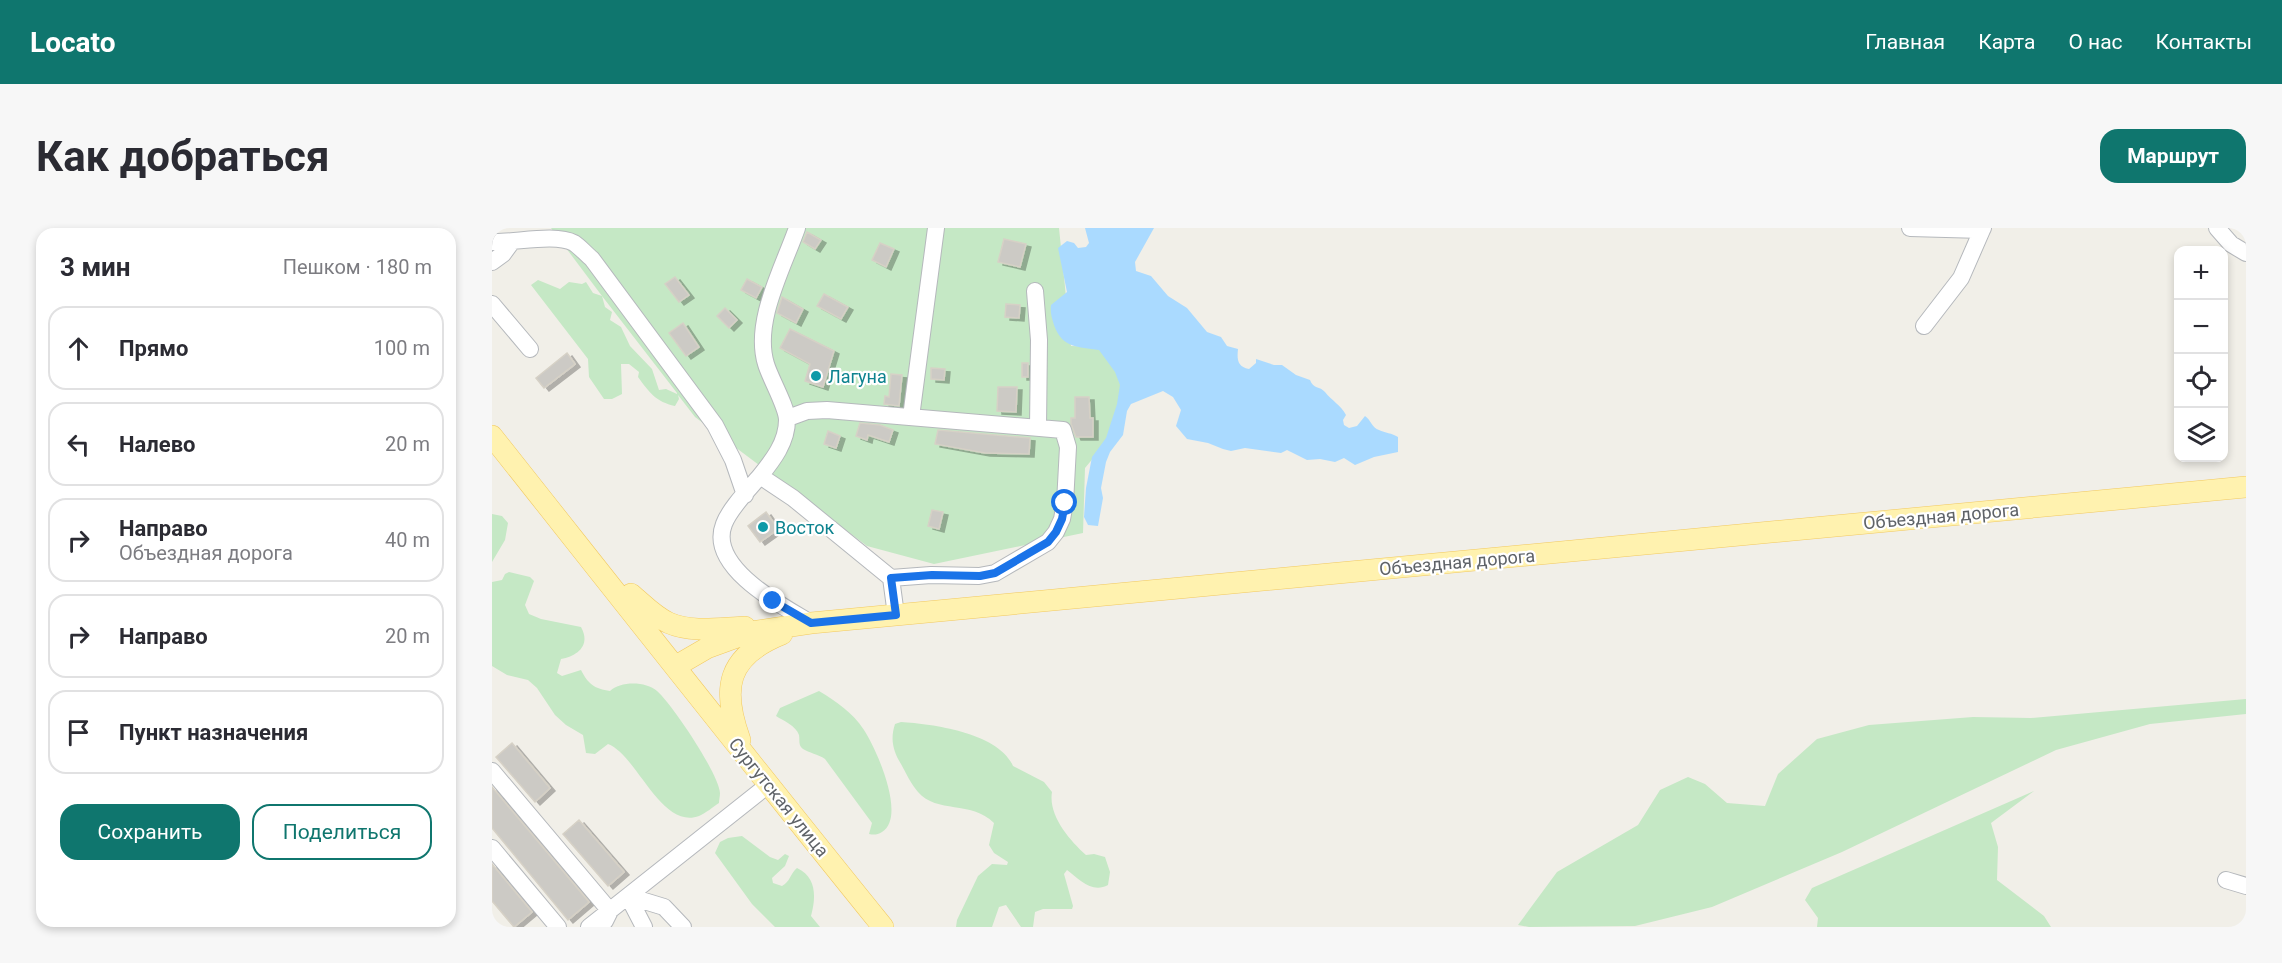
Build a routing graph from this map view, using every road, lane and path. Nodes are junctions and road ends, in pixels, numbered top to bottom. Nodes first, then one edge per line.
1 (797, 228) edge
2 (936, 228) edge
3 (1910, 228) edge
4 (2217, 228) edge
5 (1982, 229) edge
6 (492, 242) edge
7 (511, 243) junction
8 (2246, 253) edge
9 (492, 262) edge
10 (1035, 291) dead end
11 (492, 304) edge
12 (1924, 326) dead end
13 (530, 349) dead end
14 (911, 417) junction
15 (788, 418) junction
16 (1038, 428) junction
17 (492, 436) edge
18 (760, 476) junction
19 (2246, 487) edge
20 (745, 495) junction
21 (590, 558) junction
22 (891, 578) junction
23 (896, 615) junction
24 (811, 623) junction
25 (676, 666) junction
26 (746, 757) junction
27 (492, 771) edge
28 (768, 785) junction
29 (492, 848) edge
30 (2226, 880) dead end
31 (2246, 885) edge
32 (628, 896) junction
33 (610, 910) junction
34 (558, 927) edge
35 (589, 927) edge
36 (603, 927) edge
37 (644, 927) edge
38 (683, 927) edge
39 (883, 927) edge

1 - 15 lane
2 - 14 lane
3 - 5 lane
4 - 8 lane
5 - 12 lane
6 - 7 lane
7 - 9 lane
7 - 20 lane
10 - 16 lane
11 - 13 lane
14 - 15 lane
14 - 16 lane
15 - 18 lane
16 - 22 lane
17 - 21 main road
18 - 20 lane
18 - 22 lane
19 - 23 main road, Объездная дорога
20 - 24 lane
21 - 24 main road
21 - 25 main road, Сургутская улица
22 - 23 lane
23 - 24 main road, Объездная дорога
24 - 25 main road, Объездная дорога
24 - 26 main road
25 - 26 main road, Сургутская улица
26 - 28 main road, Сургутская улица
27 - 33 lane
28 - 32 lane
28 - 39 main road, Сургутская улица
29 - 34 lane
30 - 31 lane
32 - 33 lane
32 - 37 lane
32 - 38 lane
33 - 35 lane
33 - 36 lane

